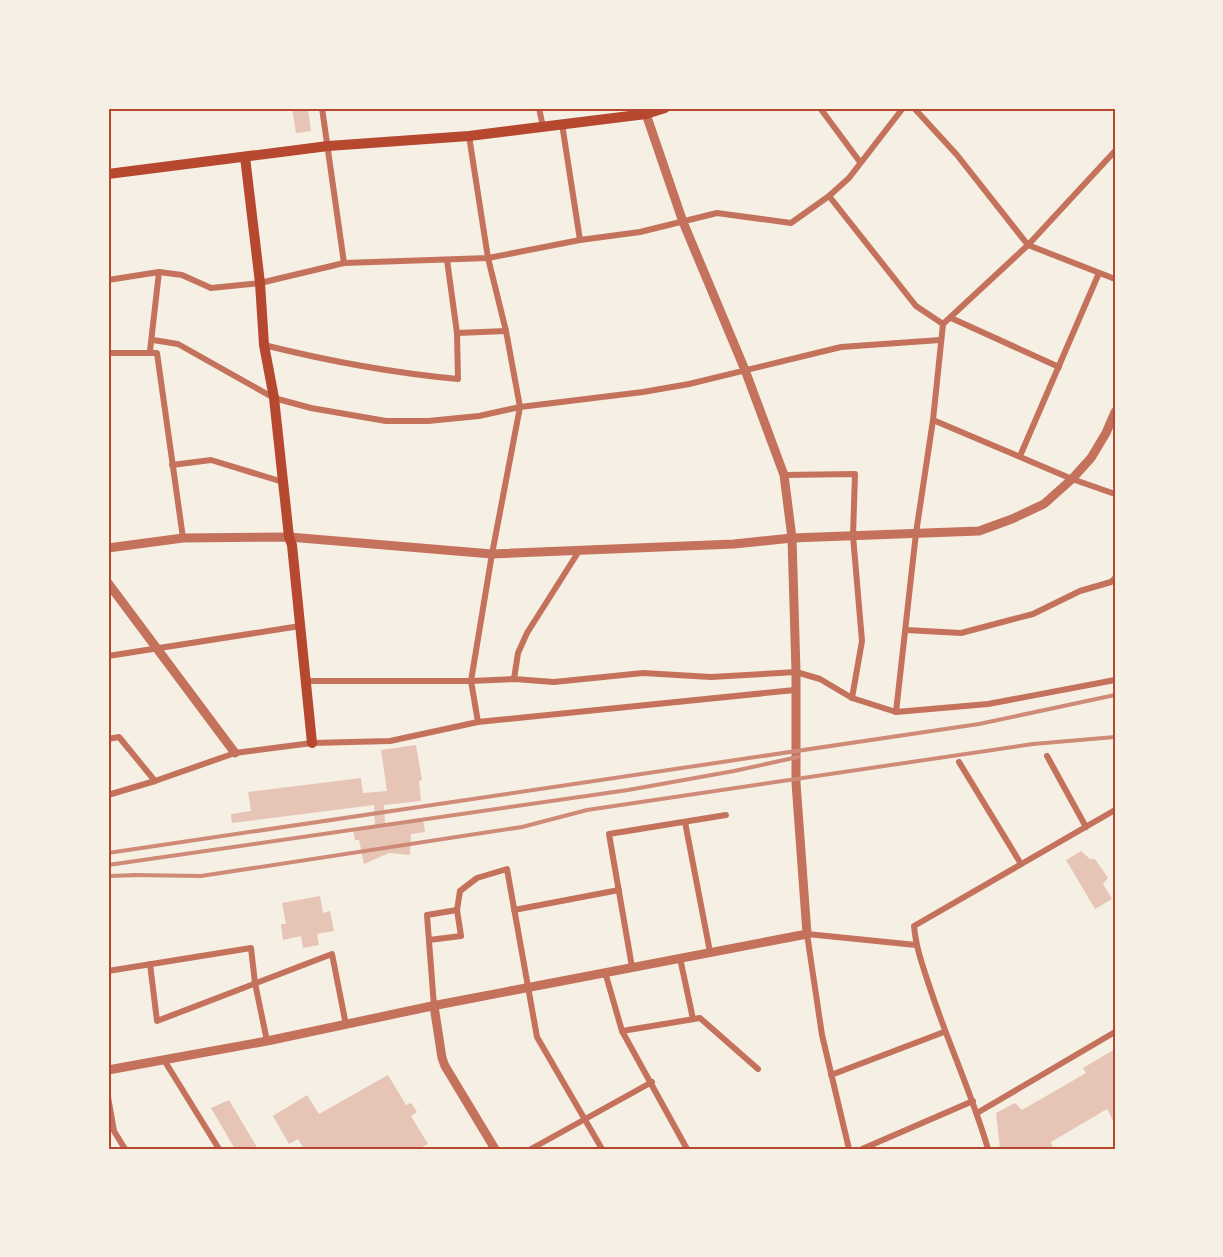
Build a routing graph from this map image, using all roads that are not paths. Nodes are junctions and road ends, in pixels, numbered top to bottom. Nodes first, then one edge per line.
1 (322, 108) edge
2 (539, 108) edge
3 (665, 108) edge
4 (820, 108) edge
5 (903, 108) edge
6 (914, 108) edge
7 (646, 114) junction
8 (562, 124) junction
9 (543, 127) junction
10 (469, 136) junction
11 (328, 146) junction
12 (1115, 151) edge
13 (245, 157) junction
14 (860, 162) junction
15 (108, 174) edge
16 (829, 196) junction
17 (683, 222) junction
18 (580, 240) junction
19 (1028, 245) junction
20 (488, 258) junction
21 (447, 260) junction
22 (344, 263) junction
23 (159, 272) junction
24 (1099, 273) junction
25 (1115, 279) edge
26 (108, 280) edge
27 (260, 283) junction
28 (951, 318) junction
29 (943, 324) junction
30 (506, 331) junction
31 (457, 333) junction
32 (153, 340) junction
33 (940, 340) junction
34 (264, 345) junction
35 (150, 351) junction
36 (108, 353) edge
37 (1059, 367) junction
38 (745, 370) junction
39 (274, 398) junction
40 (520, 407) junction
41 (1115, 412) edge
42 (933, 420) junction
43 (1020, 456) junction
44 (172, 465) junction
45 (784, 475) junction
46 (1072, 479) junction
47 (283, 482) junction
48 (1115, 494) edge
49 (916, 532) junction
50 (853, 536) junction
51 (289, 537) junction
52 (183, 538) junction
53 (792, 538) junction
54 (108, 548) edge
55 (579, 551) junction
56 (492, 554) junction
57 (108, 583) edge
58 (1114, 583) edge
59 (300, 626) junction
60 (906, 630) junction
61 (156, 649) junction
62 (108, 656) edge
63 (796, 672) junction
64 (514, 679) junction
65 (1115, 680) edge
66 (306, 681) junction
67 (471, 681) junction
68 (795, 690) junction
69 (852, 698) junction
70 (896, 712) junction
71 (478, 722) junction
72 (108, 739) edge
73 (312, 743) junction
74 (235, 753) junction
75 (1047, 756) dead end
76 (959, 762) dead end
77 (155, 781) junction
78 (108, 795) edge
79 (1115, 810) edge
80 (726, 815) dead end
81 (685, 822) junction
82 (1086, 827) junction
83 (1021, 864) junction
84 (619, 890) junction
85 (458, 910) junction
86 (514, 910) junction
87 (807, 934) junction
88 (429, 940) junction
89 (916, 945) junction
90 (710, 952) junction
91 (680, 958) junction
92 (150, 964) junction
93 (632, 967) junction
94 (108, 971) edge
95 (605, 972) junction
96 (255, 983) junction
97 (528, 987) junction
98 (434, 1006) junction
99 (693, 1019) junction
100 (346, 1025) junction
101 (622, 1031) junction
102 (944, 1032) junction
103 (1115, 1032) edge
104 (267, 1041) junction
105 (164, 1060) junction
106 (758, 1069) dead end
107 (108, 1070) edge
108 (831, 1075) junction
109 (652, 1082) junction
110 (108, 1097) edge
111 (973, 1101) junction
112 (977, 1113) junction
113 (586, 1119) junction
114 (125, 1149) edge
115 (219, 1149) edge
116 (495, 1149) edge
117 (531, 1149) edge
118 (603, 1149) edge
119 (687, 1149) edge
120 (849, 1149) edge
121 (862, 1149) edge
122 (988, 1149) edge

1 - 11 street
2 - 9 street
3 - 7 main road
4 - 14 street
5 - 14 street
6 - 19 street
7 - 8 main road
7 - 17 street
8 - 9 main road
8 - 18 street
9 - 10 main road
10 - 11 main road
10 - 20 street
11 - 13 main road
11 - 22 street
12 - 19 street
13 - 15 main road
13 - 27 main road
14 - 16 street
16 - 17 street
16 - 29 street
17 - 18 street
17 - 38 street
18 - 20 street
19 - 24 street
19 - 28 street
20 - 21 street
20 - 30 street
21 - 22 street
21 - 31 street
22 - 27 street
23 - 26 street
23 - 27 street
23 - 32 street
24 - 25 street
24 - 37 street
27 - 34 main road
28 - 29 street
28 - 37 street
29 - 33 street
30 - 31 street
30 - 40 street
31 - 34 street
32 - 35 street
32 - 39 street
33 - 38 street
33 - 42 street
34 - 39 main road
35 - 36 street
35 - 44 street
37 - 43 street
38 - 40 street
38 - 45 street
39 - 40 street
39 - 47 main road
40 - 56 street
41 - 46 street
42 - 43 street
42 - 49 street
43 - 46 street
44 - 47 street
44 - 52 street
45 - 50 street
45 - 53 street
46 - 48 street
46 - 49 street
47 - 51 main road
49 - 50 street
49 - 60 street
50 - 53 street
50 - 69 street
51 - 52 street
51 - 56 street
51 - 59 main road
52 - 54 street
53 - 55 street
53 - 63 street
55 - 56 street
55 - 64 street
56 - 67 street
57 - 61 street
58 - 60 street
59 - 61 street
59 - 66 main road
60 - 70 street
61 - 62 street
61 - 74 street
63 - 64 street
63 - 68 street
63 - 69 street
64 - 67 street
65 - 70 street
66 - 67 street
66 - 73 main road
67 - 71 street
68 - 71 street
68 - 87 street
69 - 70 street
71 - 73 street
72 - 77 street
73 - 74 street
74 - 77 street
75 - 82 street
76 - 83 street
77 - 78 street
79 - 82 street
80 - 81 street
81 - 84 street
81 - 90 street
82 - 83 street
83 - 89 street
84 - 86 street
84 - 93 street
85 - 86 street
85 - 88 street
85 - 88 street
86 - 97 street
87 - 89 street
87 - 90 street
87 - 108 street
88 - 98 street
89 - 102 street
90 - 91 street
91 - 93 street
91 - 99 street
92 - 94 street
92 - 96 street
92 - 96 street
93 - 95 street
95 - 97 street
95 - 101 street
96 - 100 street
96 - 104 street
97 - 98 street
97 - 113 street
98 - 100 street
98 - 116 street
99 - 101 street
99 - 106 street
100 - 104 street
101 - 109 street
102 - 108 street
102 - 111 street
103 - 112 street
104 - 105 street
105 - 107 street
105 - 115 street
108 - 120 street
109 - 113 street
109 - 119 street
110 - 114 street
111 - 112 street
111 - 121 street
112 - 122 street
113 - 117 street
113 - 118 street

